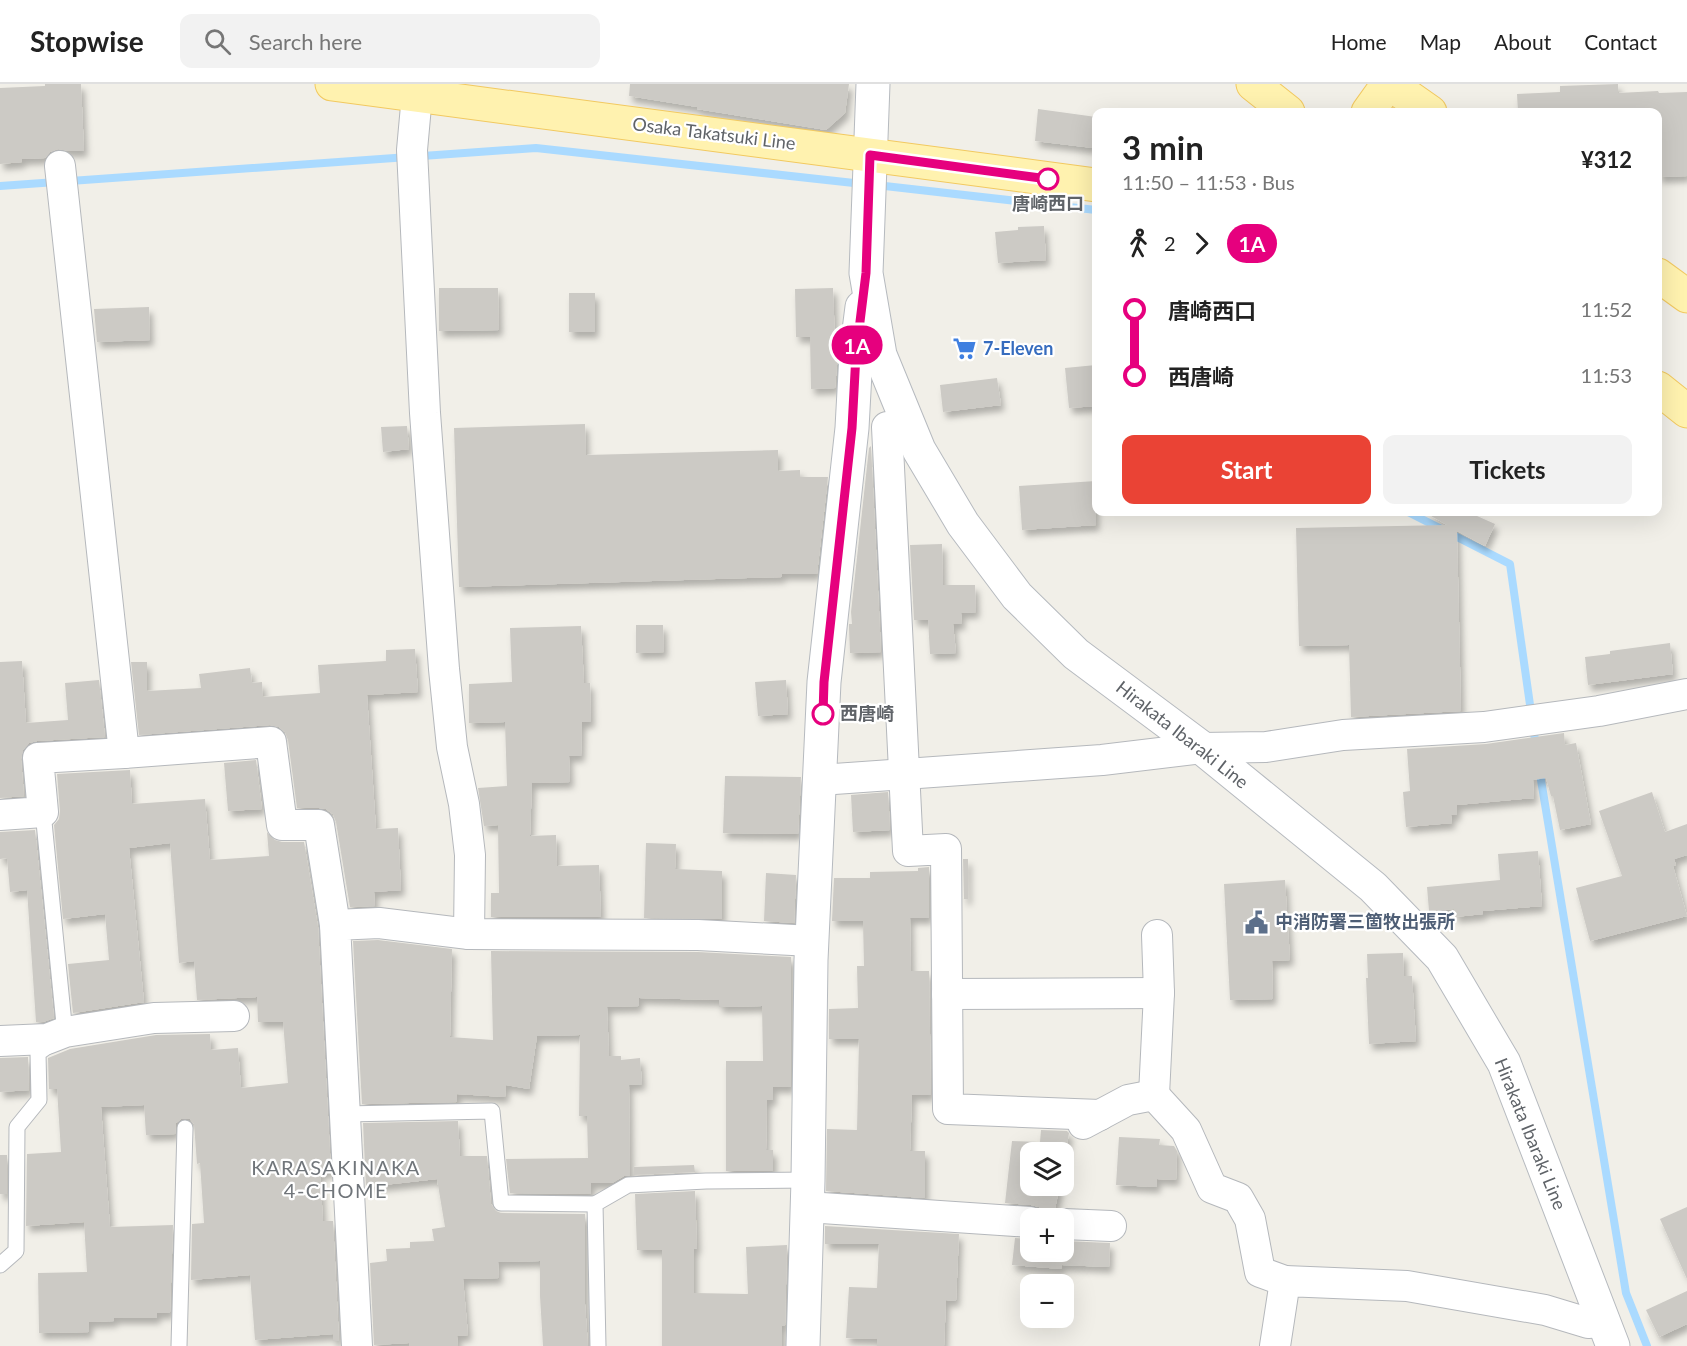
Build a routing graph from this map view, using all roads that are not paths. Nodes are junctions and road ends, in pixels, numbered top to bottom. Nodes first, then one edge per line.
1 (332, 84) edge
2 (873, 84) edge
3 (1253, 84) edge
4 (1389, 84) edge
5 (417, 95) junction
6 (1283, 108) edge
7 (1371, 108) edge
8 (1424, 108) edge
9 (870, 155) junction
10 (60, 166) dead end
11 (1092, 184) edge
12 (866, 273) junction
13 (1662, 278) edge
14 (1687, 296) edge
15 (898, 427) junction
16 (852, 428) junction
17 (1687, 694) edge
18 (1202, 748) junction
19 (124, 753) junction
20 (905, 774) junction
21 (820, 780) junction
22 (43, 812) junction
23 (0, 815) edge
24 (335, 925) junction
25 (469, 934) junction
26 (1157, 935) dead end
27 (812, 941) junction
28 (1159, 993) junction
29 (947, 994) junction
30 (234, 1016) dead end
31 (64, 1032) junction
32 (0, 1041) edge
33 (1154, 1095) junction
34 (345, 1114) junction
35 (1100, 1115) junction
36 (185, 1128) dead end
37 (1070, 1131) dead end
38 (808, 1194) junction
39 (595, 1204) junction
40 (1020, 1220) edge
41 (1074, 1224) edge
42 (1111, 1226) dead end
43 (0, 1265) edge
44 (1285, 1281) junction
45 (1608, 1334) edge
46 (179, 1346) edge
47 (357, 1346) edge
48 (598, 1346) edge
49 (803, 1346) edge
50 (1275, 1346) edge

1 - 5 main road, Osaka Takatsuki Line
2 - 9 main road, Hirakata Ibaraki Line
3 - 6 main road
4 - 7 main road
4 - 8 main road
5 - 9 main road, Osaka Takatsuki Line
5 - 25 street
9 - 11 main road, Osaka Takatsuki Line
9 - 12 main road, Hirakata Ibaraki Line
10 - 19 street
12 - 15 main road, Hirakata Ibaraki Line
12 - 16 main road
13 - 14 main road
15 - 16 street
15 - 18 main road, Hirakata Ibaraki Line
15 - 20 street
16 - 21 main road
17 - 18 street
18 - 20 street
18 - 45 main road, Hirakata Ibaraki Line
19 - 22 street
19 - 24 street
20 - 21 street
20 - 29 street
21 - 27 main road
22 - 23 street
22 - 31 lane
24 - 25 street
24 - 34 street
25 - 27 street
26 - 28 street
27 - 38 main road
28 - 29 street
28 - 33 street
29 - 35 street
30 - 31 street
31 - 32 street
31 - 43 lane
33 - 35 street
33 - 44 street
34 - 39 lane
34 - 47 street
35 - 37 street
36 - 46 lane
38 - 39 lane
38 - 40 street
38 - 49 main road
39 - 48 lane
41 - 42 street
44 - 45 street
44 - 50 street

